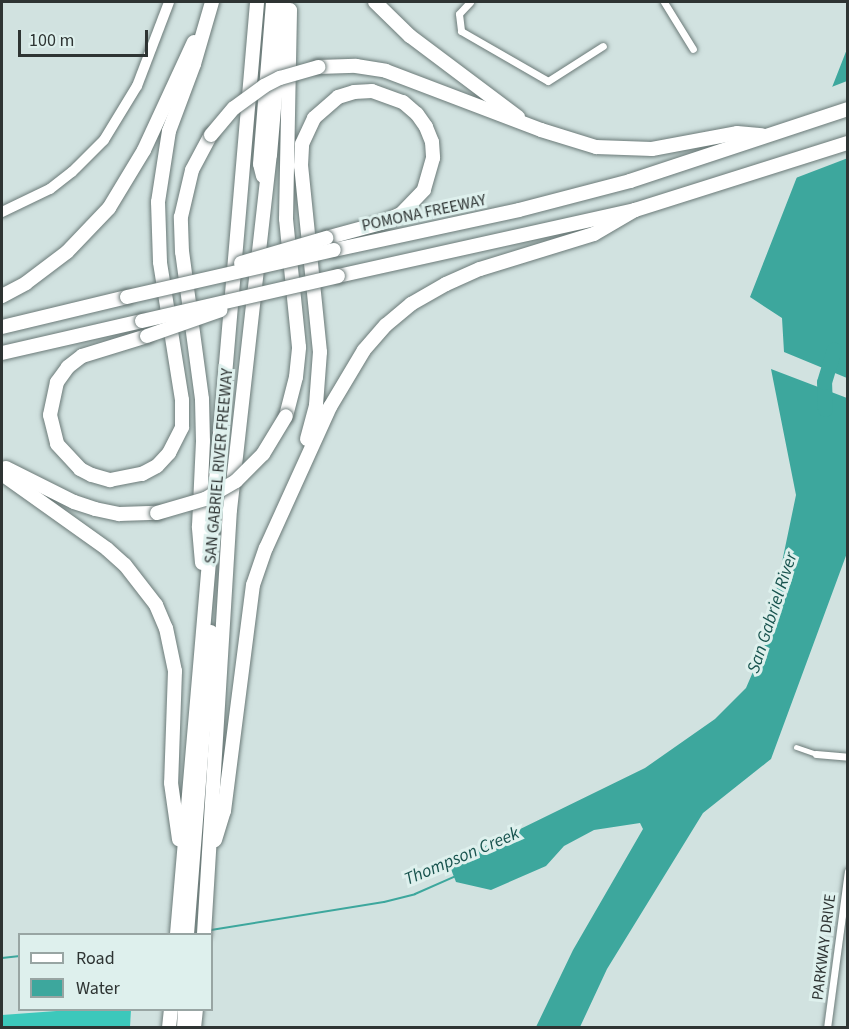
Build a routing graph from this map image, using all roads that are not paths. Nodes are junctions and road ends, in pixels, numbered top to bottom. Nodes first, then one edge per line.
1 (169, 2) edge
2 (212, 2) edge
3 (257, 2) edge
4 (266, 2) edge
5 (273, 2) edge
6 (283, 2) edge
7 (290, 2) edge
8 (375, 2) edge
9 (470, 2) edge
10 (664, 2) edge
11 (204, 22) junction
12 (603, 46) dead end
13 (693, 49) dead end
14 (848, 109) edge
15 (541, 130) junction
16 (773, 134) junction
17 (848, 142) edge
18 (266, 187) junction
19 (640, 209) junction
20 (2, 212) edge
21 (330, 244) junction
22 (292, 286) junction
23 (2, 296) edge
24 (2, 327) edge
25 (2, 353) edge
26 (2, 466) edge
27 (2, 474) edge
28 (286, 501) junction
29 (205, 603) junction
30 (223, 660) junction
31 (796, 747) dead end
32 (816, 754) joint
33 (848, 757) edge
34 (209, 860) junction
35 (182, 864) junction
36 (848, 871) edge
37 (194, 882) junction
38 (177, 933) edge
39 (187, 933) edge
40 (192, 933) edge
41 (204, 933) edge
42 (171, 1011) edge
43 (179, 1011) edge
44 (185, 1011) edge
45 (196, 1011) edge
46 (169, 1028) edge
47 (177, 1028) edge
48 (183, 1028) edge
49 (194, 1028) edge
50 (827, 1028) edge

1 - 20 main road
2 - 11 highway
3 - 29 highway, SAN GABRIEL RIVER FREEWAY
4 - 37 highway
5 - 18 highway
6 - 18 highway, SAN GABRIEL RIVER FREEWAY
7 - 26 highway, bridge
8 - 15 highway
9 - 12 street
10 - 13 street
11 - 22 highway, bridge
11 - 23 highway
14 - 16 highway, POMONA FREEWAY
15 - 16 highway
15 - 29 highway, bridge
16 - 21 highway, POMONA FREEWAY
17 - 19 highway
18 - 30 highway, SAN GABRIEL RIVER FREEWAY
19 - 22 highway, bridge
19 - 28 highway
21 - 24 highway, POMONA FREEWAY, bridge
21 - 28 highway
22 - 25 highway, bridge
27 - 35 highway
28 - 34 highway
29 - 35 highway, SAN GABRIEL RIVER FREEWAY
30 - 34 highway, SAN GABRIEL RIVER FREEWAY
30 - 37 highway
31 - 32 street
32 - 33 street
34 - 37 highway, SAN GABRIEL RIVER FREEWAY
35 - 37 highway, SAN GABRIEL RIVER FREEWAY
36 - 50 street, PARKWAY DRIVE
37 - 38 highway, SAN GABRIEL RIVER FREEWAY
37 - 39 highway
37 - 40 highway
37 - 41 highway, SAN GABRIEL RIVER FREEWAY
42 - 46 highway
43 - 47 highway
44 - 48 highway
45 - 49 highway

